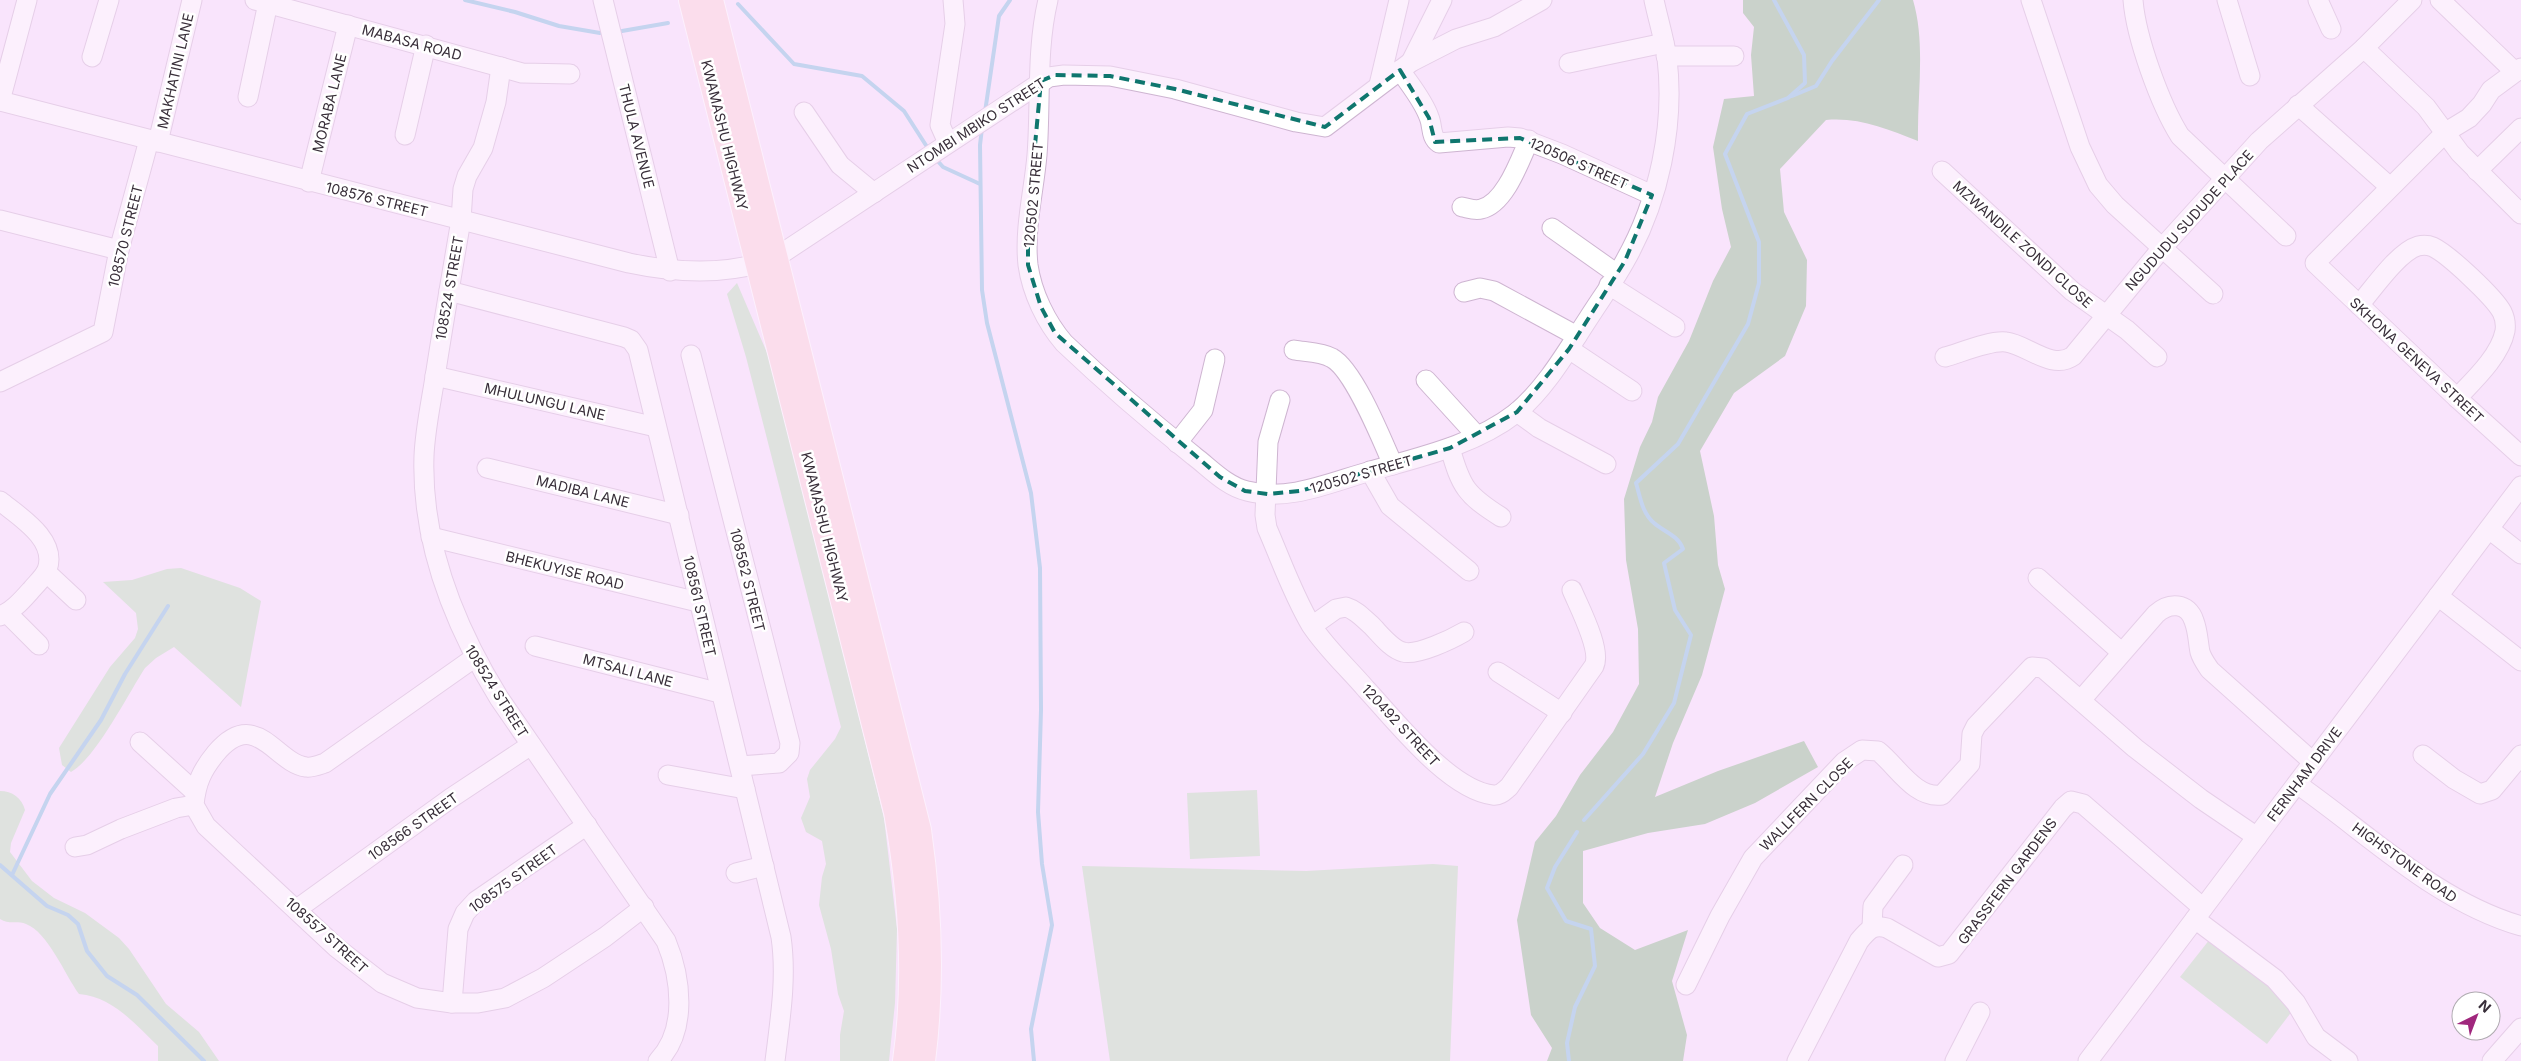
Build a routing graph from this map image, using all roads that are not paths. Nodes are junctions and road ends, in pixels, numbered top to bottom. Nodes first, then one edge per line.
1 (27, 0) edge
2 (109, 0) edge
3 (192, 0) edge
4 (603, 0) edge
5 (691, 0) edge
6 (711, 0) edge
7 (953, 0) edge
8 (1048, 0) edge
9 (1399, 0) edge
10 (1442, 0) edge
11 (1542, 0) edge
12 (1654, 0) edge
13 (2031, 0) edge
14 (2132, 0) edge
15 (2227, 0) edge
16 (2318, 0) edge
17 (2412, 0) edge
18 (2440, 0) edge
19 (262, 2) edge
20 (348, 25) junction
21 (2331, 29) dead end
22 (426, 45) junction
23 (2364, 48) junction
24 (1665, 50) junction
25 (1734, 56) dead end
26 (92, 57) dead end
27 (1569, 63) dead end
28 (1406, 66) junction
29 (501, 67) junction
30 (2518, 70) edge
31 (570, 74) dead end
32 (2250, 76) dead end
33 (1041, 81) junction
34 (1379, 85) junction
35 (248, 96) dead end
36 (0, 101) edge
37 (2298, 105) junction
38 (804, 112) dead end
39 (2521, 128) edge
40 (2446, 132) junction
41 (405, 135) dead end
42 (1528, 140) junction
43 (154, 141) junction
44 (950, 142) junction
45 (1942, 171) dead end
46 (2477, 171) junction
47 (2224, 178) junction
48 (309, 182) junction
49 (2390, 188) junction
50 (874, 193) junction
51 (1652, 195) junction
52 (1462, 207) dead end
53 (2521, 214) edge
54 (0, 220) edge
55 (461, 220) junction
56 (1552, 228) dead end
57 (2286, 236) dead end
58 (2162, 248) junction
59 (119, 250) junction
60 (766, 262) junction
61 (670, 271) junction
62 (1613, 280) junction
63 (449, 291) junction
64 (1464, 292) dead end
65 (2213, 294) dead end
66 (2359, 305) junction
67 (2104, 316) junction
68 (1675, 328) dead end
69 (1573, 343) junction
70 (1294, 350) dead end
71 (691, 355) dead end
72 (1945, 357) dead end
73 (2157, 357) dead end
74 (1215, 359) dead end
75 (435, 376) junction
76 (2, 377) edge
77 (1426, 380) dead end
78 (1632, 391) dead end
79 (2457, 398) junction
80 (1280, 400) dead end
81 (1517, 412) junction
82 (656, 427) junction
83 (1478, 436) junction
84 (1177, 443) junction
85 (1450, 448) junction
86 (2521, 456) edge
87 (1606, 464) dead end
88 (1394, 465) junction
89 (487, 468) dead end
90 (1370, 471) junction
91 (2521, 486) edge
92 (1268, 494) junction
93 (0, 501) edge
94 (679, 515) junction
95 (1500, 517) dead end
96 (2488, 530) junction
97 (432, 537) junction
98 (2521, 554) edge
99 (1469, 571) dead end
100 (46, 572) junction
101 (2038, 578) dead end
102 (1572, 590) dead end
103 (2438, 596) junction
104 (76, 600) dead end
105 (698, 602) junction
106 (4, 615) edge
107 (1312, 626) junction
108 (1464, 632) dead end
109 (39, 645) dead end
110 (536, 646) dead end
111 (2121, 652) junction
112 (474, 658) junction
113 (2521, 661) edge
114 (1498, 672) dead end
115 (720, 693) junction
116 (2081, 700) junction
117 (1562, 713) junction
118 (140, 742) dead end
119 (531, 744) junction
120 (2423, 755) dead end
121 (2521, 755) edge
122 (2314, 762) junction
123 (740, 766) junction
124 (668, 775) dead end
125 (2297, 784) junction
126 (745, 789) junction
127 (194, 799) junction
128 (587, 825) junction
129 (2257, 837) junction
130 (75, 847) dead end
131 (1903, 865) dead end
132 (764, 866) junction
133 (736, 873) dead end
134 (644, 907) junction
135 (297, 909) junction
136 (2199, 914) junction
137 (2521, 926) edge
138 (1872, 927) junction
139 (1686, 985) dead end
140 (452, 1003) junction
141 (1980, 1012) dead end
142 (2521, 1028) edge
143 (658, 1061) edge
144 (775, 1061) edge
145 (905, 1061) edge
146 (923, 1061) edge
147 (1797, 1061) edge
148 (1955, 1061) edge
149 (2088, 1061) edge
150 (2348, 1061) edge
151 (2492, 1061) edge

1 - 36 street
2 - 26 street
3 - 43 street, MAKHATINI LANE
4 - 61 street, THULA AVENUE
5 - 60 main road, KWAMASHU HIGHWAY
6 - 60 main road, KWAMASHU HIGHWAY
7 - 44 street
8 - 33 street, 120502 STREET
9 - 34 street
10 - 28 street
11 - 28 street
12 - 24 street, 120502 STREET
13 - 58 street
14 - 47 street
15 - 32 street
16 - 21 street
17 - 23 street, NGUDUDU SUDUDE PLACE
18 - 30 street
19 - 20 street, MABASA ROAD
19 - 35 street
20 - 22 street, MABASA ROAD
20 - 48 street, MORABA LANE
22 - 29 street, MABASA ROAD
22 - 41 street
23 - 37 street, NGUDUDU SUDUDE PLACE
23 - 40 street
24 - 25 street
24 - 27 street
24 - 51 street, 120502 STREET
28 - 34 street
28 - 42 street, 120506 STREET
29 - 31 street, MABASA ROAD
29 - 55 street, 108524 STREET
30 - 40 street
33 - 34 street, NTOMBI MBIKO STREET
33 - 44 street, NTOMBI MBIKO STREET
33 - 84 street, 120502 STREET
36 - 43 street, 108576 STREET
37 - 47 street, NGUDUDU SUDUDE PLACE
37 - 49 street
38 - 50 street
39 - 46 street
40 - 46 street
40 - 49 street
42 - 51 street, 120506 STREET
42 - 52 street
43 - 48 street, 108576 STREET
43 - 59 street, 108570 STREET
44 - 50 street, NTOMBI MBIKO STREET
45 - 67 street, MZWANDILE ZONDI CLOSE
46 - 53 street
47 - 57 street
47 - 58 street, NGUDUDU SUDUDE PLACE
48 - 55 street, 108576 STREET
49 - 66 street, SKHONA GENEVA STREET
50 - 60 street, NTOMBI MBIKO STREET
51 - 62 street, 120502 STREET
54 - 59 street
55 - 61 street, 108576 STREET
55 - 63 street, 108524 STREET
56 - 62 street
58 - 65 street
58 - 67 street, NGUDUDU SUDUDE PLACE
59 - 76 street, 108570 STREET
60 - 61 street, 108576 STREET
60 - 145 main road, KWAMASHU HIGHWAY
60 - 146 main road, KWAMASHU HIGHWAY
62 - 68 street
62 - 69 street, 120502 STREET
63 - 75 street, 108524 STREET
63 - 82 street, 108561 STREET
64 - 69 street
66 - 79 street, SKHONA GENEVA STREET
66 - 79 street
67 - 72 street, NGUDUDU SUDUDE PLACE
67 - 73 street, MZWANDILE ZONDI CLOSE
69 - 78 street
69 - 81 street, 120502 STREET
70 - 88 street
71 - 123 street, 108562 STREET
74 - 84 street
75 - 82 street, MHULUNGU LANE
75 - 97 street, 108524 STREET
77 - 83 street
79 - 86 street, SKHONA GENEVA STREET
80 - 92 street, 120492 STREET
81 - 83 street, 120502 STREET
81 - 87 street
82 - 94 street, 108561 STREET
83 - 85 street, 120502 STREET
84 - 92 street, 120502 STREET
85 - 88 street, 120502 STREET
85 - 95 street
88 - 90 street, 120502 STREET
89 - 94 street, MADIBA LANE
90 - 92 street, 120502 STREET
90 - 99 street
91 - 96 street, FERNHAM DRIVE
92 - 107 street, 120492 STREET
93 - 100 street
94 - 105 street, 108561 STREET
96 - 98 street
96 - 103 street, FERNHAM DRIVE
97 - 105 street, BHEKUYISE ROAD
97 - 112 street, 108524 STREET
100 - 104 street
100 - 106 street
101 - 111 street
102 - 117 street, 120492 STREET
103 - 113 street
103 - 122 street, FERNHAM DRIVE
105 - 115 street, 108561 STREET
106 - 109 street
107 - 108 street
107 - 117 street, 120492 STREET
110 - 115 street, MTSALI LANE
111 - 116 street
111 - 122 street
112 - 119 street, 108524 STREET
112 - 127 street
114 - 117 street
115 - 123 street, 108561 STREET
116 - 129 street, WALLFERN CLOSE
116 - 139 street, WALLFERN CLOSE
118 - 127 street, 108557 STREET
119 - 128 street, 108524 STREET
119 - 135 street, 108566 STREET
120 - 121 street
122 - 125 street, FERNHAM DRIVE
123 - 126 street, 108561 STREET
124 - 126 street
125 - 129 street, FERNHAM DRIVE
125 - 137 street, HIGHSTONE ROAD
126 - 132 street, 108561 STREET
127 - 130 street
127 - 135 street, 108557 STREET
128 - 134 street, 108524 STREET
128 - 140 street, 108575 STREET
129 - 136 street, FERNHAM DRIVE
131 - 138 street
132 - 133 street
132 - 144 street, 108561 STREET
134 - 140 street, 108557 STREET
134 - 143 street, 108524 STREET
135 - 140 street, 108557 STREET
136 - 138 street, GRASSFERN GARDENS
136 - 149 street, FERNHAM DRIVE
136 - 150 street
138 - 147 street
141 - 148 street
142 - 151 street

